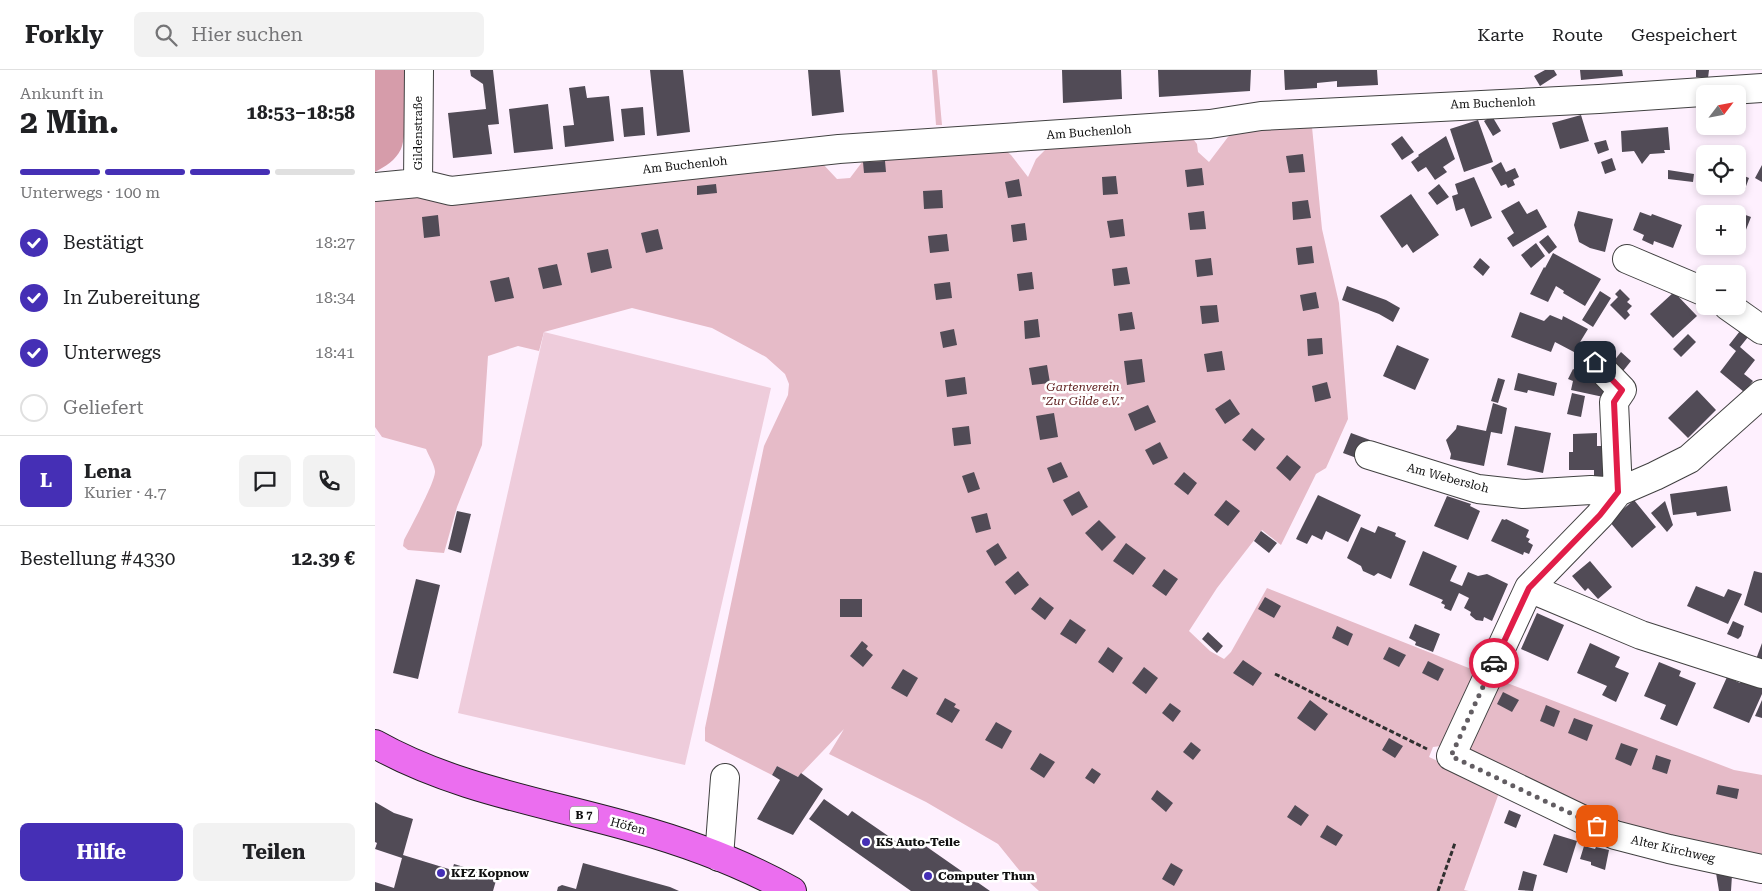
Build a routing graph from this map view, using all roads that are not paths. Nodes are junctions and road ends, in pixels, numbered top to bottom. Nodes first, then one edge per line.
1 (419, 70) edge
2 (1762, 88) edge
3 (418, 183) junction
4 (375, 187) edge
5 (1627, 259) dead end
6 (1696, 288) edge
7 (1741, 315) edge
8 (1762, 330) edge
9 (1595, 362) dead end
10 (1762, 394) edge
11 (1369, 455) dead end
12 (1618, 492) junction
13 (1529, 588) junction
14 (1762, 674) edge
15 (375, 744) edge
16 (1451, 756) joint
17 (725, 778) dead end
18 (719, 857) junction
19 (1762, 869) edge
20 (792, 891) edge

1 - 3 street, Gildenstraße
2 - 3 street, Am Buchenloh
3 - 4 street, Gildenstraße
5 - 6 street
7 - 8 street
9 - 12 street
10 - 12 street, Am Webersloh
11 - 12 street, Am Webersloh
12 - 13 street, Am Webersloh
13 - 14 street
13 - 16 street, Am Webersloh
15 - 18 main road, Höfen / B 7
16 - 19 street, Alter Kirchweg
17 - 18 street
18 - 20 main road, Höfen / B 7

